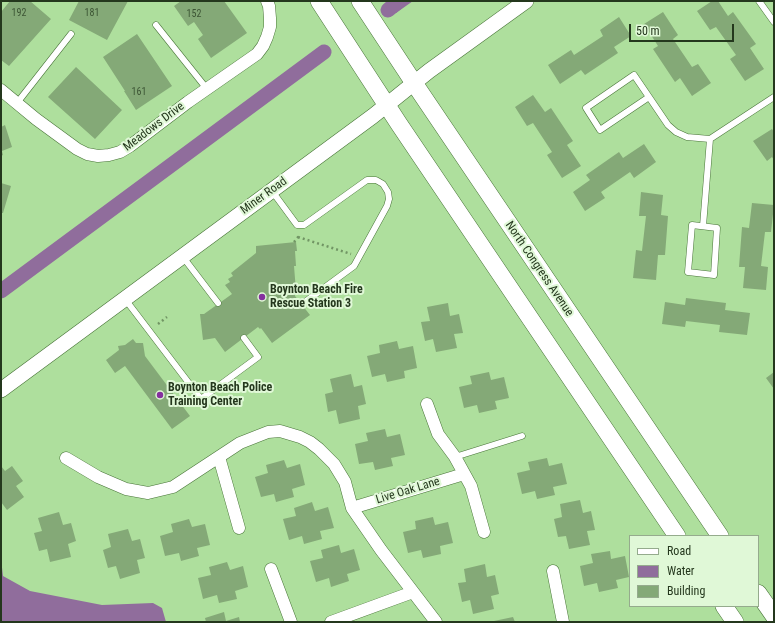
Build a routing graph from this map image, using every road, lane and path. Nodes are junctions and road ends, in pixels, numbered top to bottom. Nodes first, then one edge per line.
1 (267, 1) edge
2 (319, 1) edge
3 (526, 1) edge
4 (759, 1) edge
5 (362, 3) edge
6 (774, 22) edge
7 (156, 25) dead end
8 (71, 34) dead end
9 (414, 83) junction
10 (207, 89) junction
11 (1, 90) edge
12 (649, 97) junction
13 (774, 97) edge
14 (17, 103) junction
15 (386, 105) junction
16 (710, 139) junction
17 (272, 190) junction
18 (703, 226) junction
19 (300, 234) dead end
20 (298, 237) junction
21 (294, 242) dead end
22 (352, 254) dead end
23 (182, 256) junction
24 (125, 299) junction
25 (305, 302) dead end
26 (218, 303) dead end
27 (167, 317) dead end
28 (158, 324) dead end
29 (244, 338) dead end
30 (1, 390) edge
31 (427, 404) dead end
32 (522, 436) dead end
33 (219, 457) junction
34 (454, 457) junction
35 (66, 458) dead end
36 (464, 474) junction
37 (352, 508) junction
38 (239, 528) dead end
39 (484, 532) dead end
40 (676, 535) edge
41 (719, 535) edge
42 (271, 569) dead end
43 (553, 571) dead end
44 (413, 592) junction
45 (759, 594) edge
46 (725, 607) edge
47 (774, 616) edge
48 (291, 622) edge
49 (331, 622) edge
50 (436, 622) edge
51 (563, 622) edge
52 (735, 622) edge

1 - 10 street, Meadows Drive
2 - 15 main road
3 - 9 street, Miner Road
4 - 6 lane
5 - 9 main road, North Congress Avenue
7 - 10 lane
8 - 14 lane
9 - 15 street, Miner Road
9 - 41 main road, North Congress Avenue
10 - 14 street, Meadows Drive
11 - 14 street, Meadows Drive
12 - 12 lane
12 - 16 lane
13 - 16 lane
15 - 17 street, Miner Road
15 - 40 main road
16 - 18 lane
17 - 23 street, Miner Road
17 - 25 lane
18 - 18 lane
19 - 20 path
20 - 21 path
20 - 22 path
23 - 24 street, Miner Road
23 - 26 lane
24 - 29 lane
24 - 30 street, Miner Road
27 - 28 path
31 - 34 street
32 - 34 lane
33 - 35 street
33 - 37 street
33 - 38 street
34 - 36 street
36 - 37 street, Live Oak Lane
36 - 39 street
37 - 44 street
42 - 48 street
43 - 51 street
44 - 49 street
44 - 50 street
45 - 47 main road
46 - 52 main road

